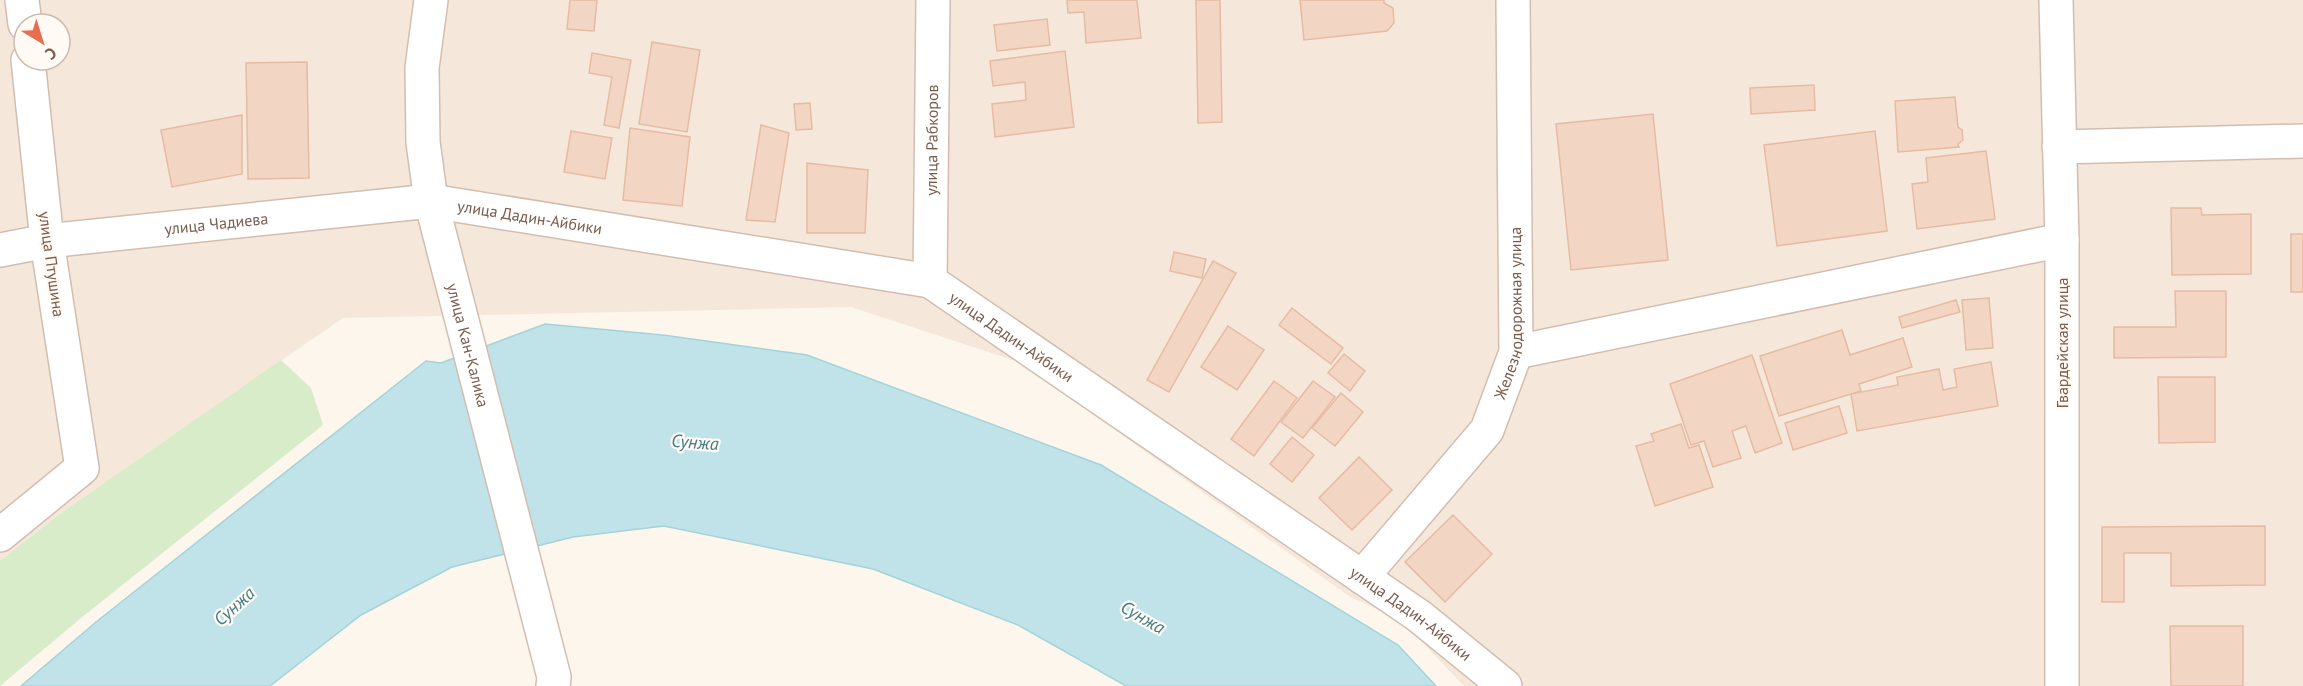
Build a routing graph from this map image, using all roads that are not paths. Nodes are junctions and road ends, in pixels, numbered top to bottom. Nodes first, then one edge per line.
1 (431, 0) edge
2 (933, 0) edge
3 (1513, 0) edge
4 (2056, 0) edge
5 (29, 72) edge
6 (2303, 141) edge
7 (2059, 147) junction
8 (431, 201) junction
9 (2062, 240) junction
10 (47, 241) junction
11 (0, 250) edge
12 (930, 281) junction
13 (1516, 352) junction
14 (0, 535) edge
15 (1362, 577) junction
16 (553, 682) edge
17 (1504, 686) edge
18 (2062, 686) edge

1 - 8 street, улица Кан-Калика
2 - 12 street, улица Рабкоров
3 - 13 street, Железнодорожная улица
4 - 7 street, Гвардейская улица
5 - 10 street, улица Птушина
6 - 7 street
7 - 9 street, Гвардейская улица
8 - 10 street, улица Чадиева
8 - 12 street, улица Дадин-Айбики
8 - 16 street, улица Кан-Калика
9 - 13 street
9 - 18 street, Гвардейская улица
10 - 11 street, улица Чадиева
10 - 14 street, улица Птушина
12 - 15 street, улица Дадин-Айбики
13 - 15 street, Железнодорожная улица
15 - 17 street, улица Дадин-Айбики

